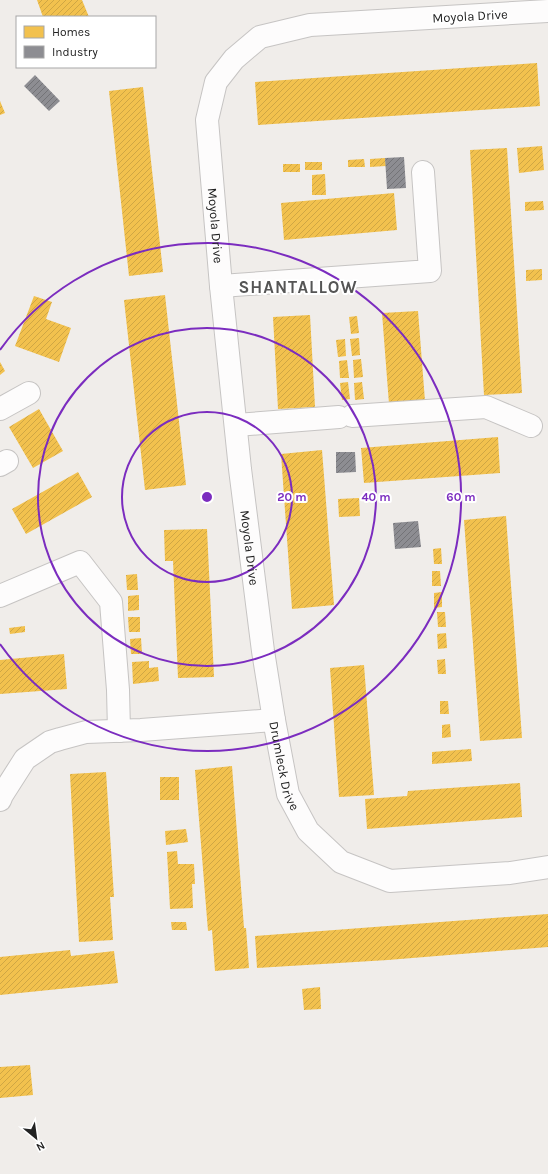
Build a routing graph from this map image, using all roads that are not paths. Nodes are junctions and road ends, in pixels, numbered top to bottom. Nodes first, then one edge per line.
1 (548, 11) edge
2 (423, 172) dead end
3 (221, 286) junction
4 (29, 393) dead end
5 (0, 409) edge
6 (236, 425) junction
7 (531, 426) dead end
8 (0, 596) edge
9 (274, 720) junction
10 (119, 731) junction
11 (0, 800) edge
12 (548, 867) edge

1 - 3 street, Moyola Drive
2 - 3 street
3 - 6 street, Moyola Drive
4 - 5 street
6 - 7 street
6 - 9 street, Moyola Drive
8 - 10 street
9 - 10 street, Drumleck Drive
9 - 12 street, Drumleck Drive
10 - 11 street, Drumleck Drive

